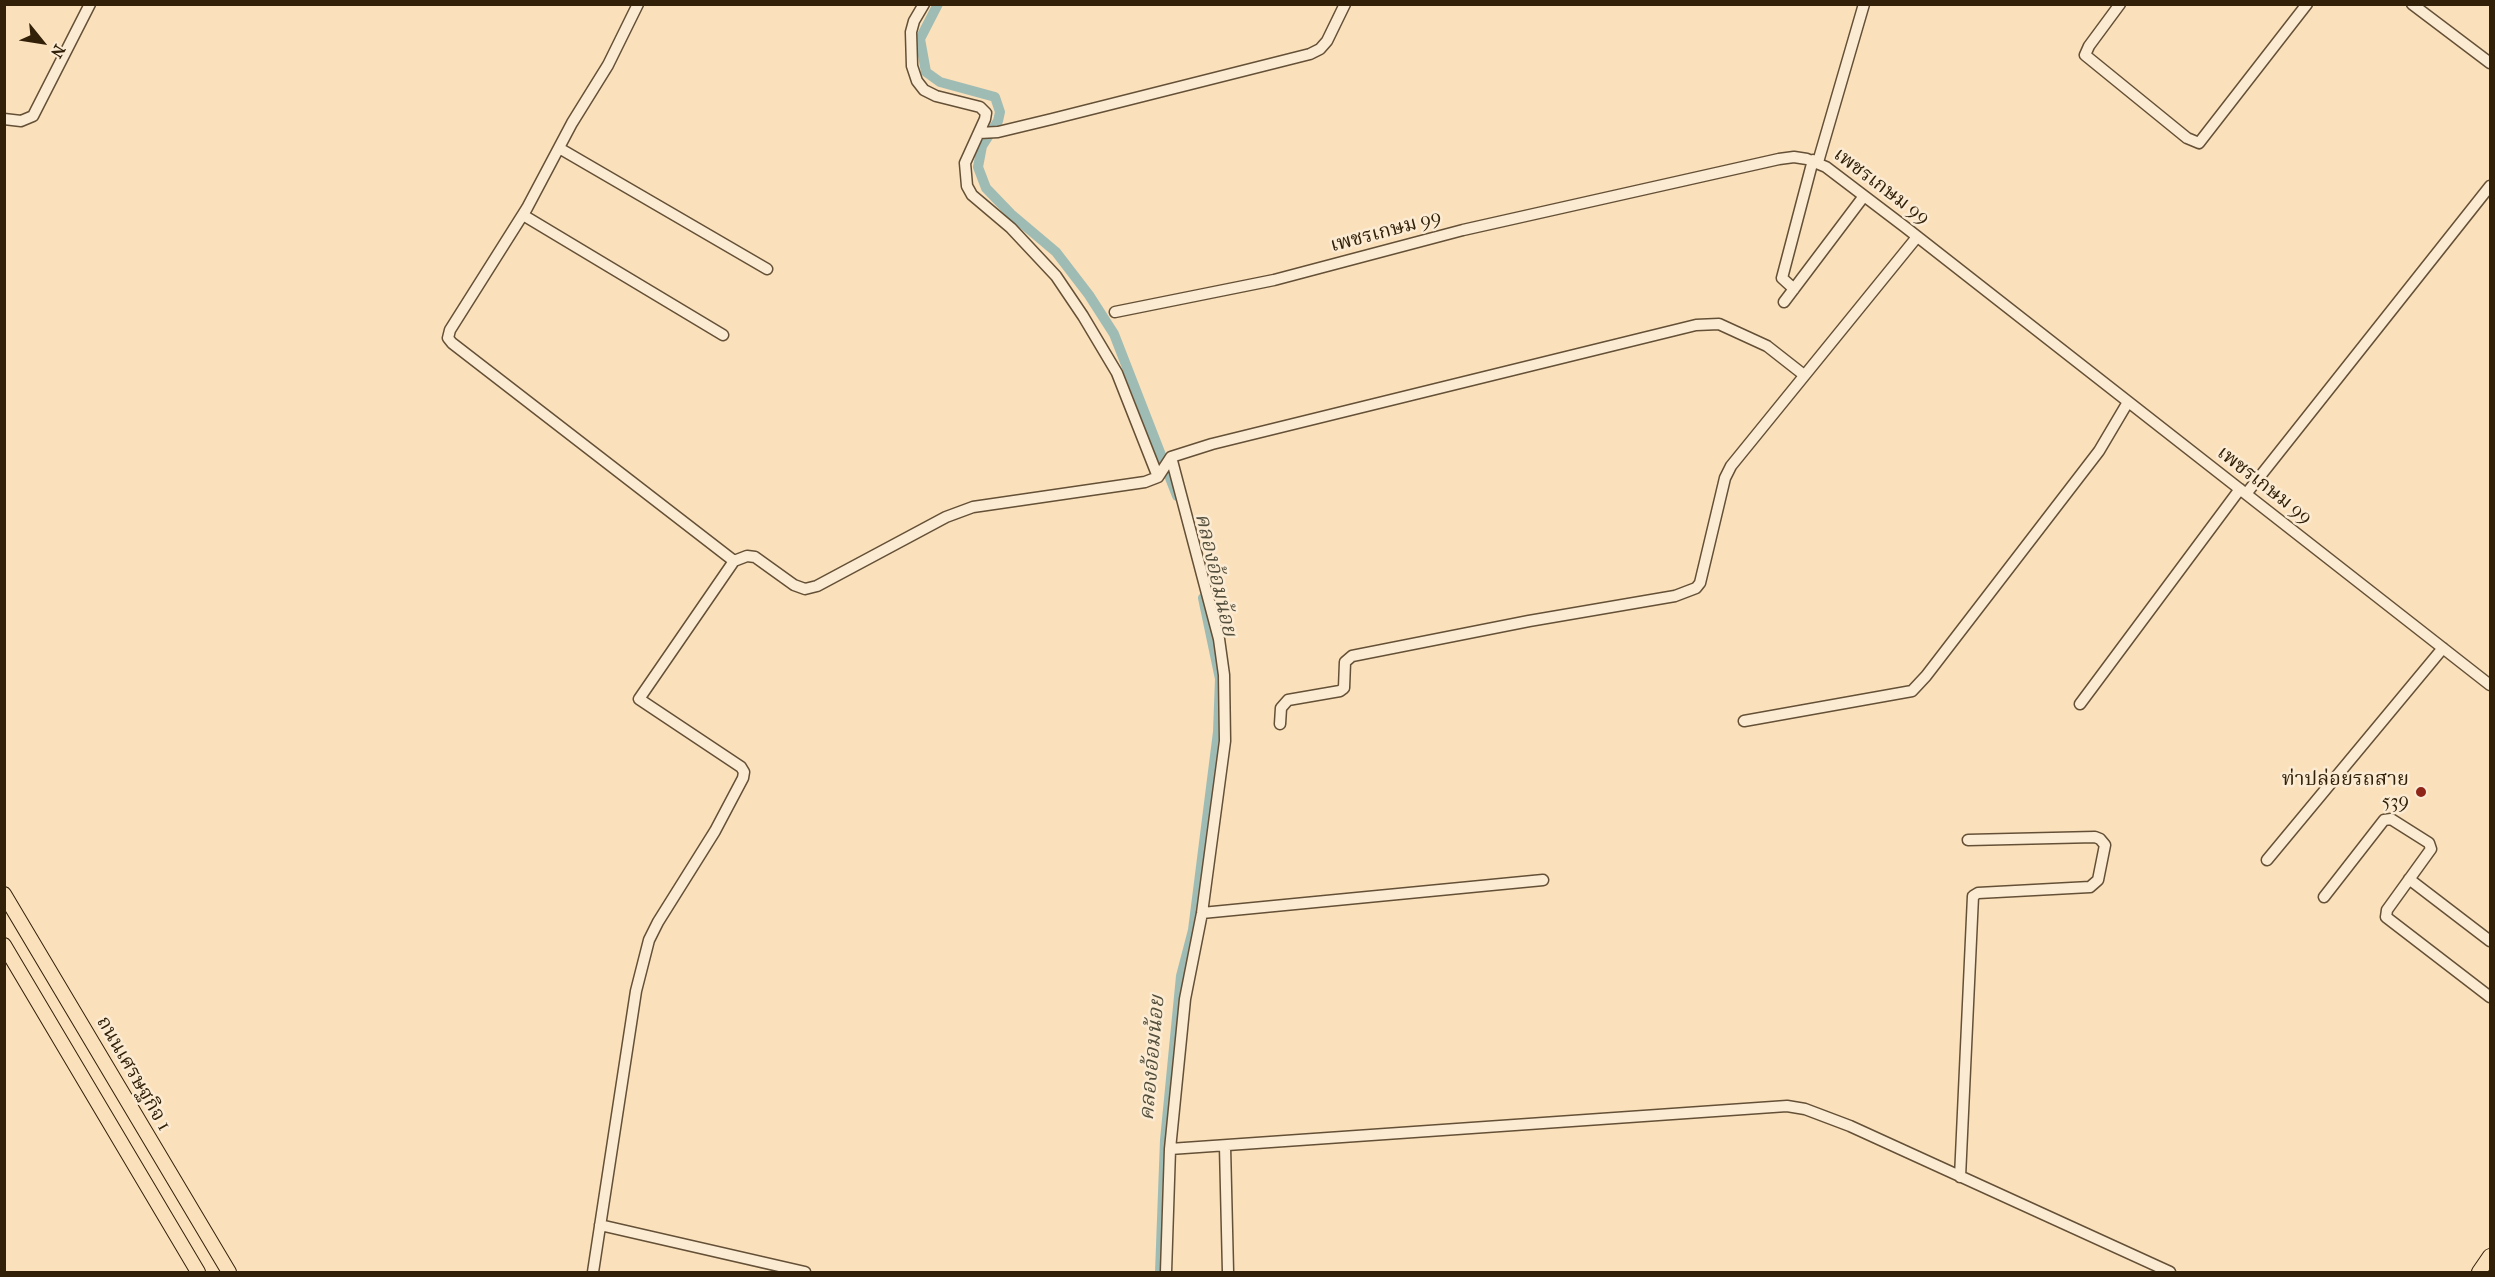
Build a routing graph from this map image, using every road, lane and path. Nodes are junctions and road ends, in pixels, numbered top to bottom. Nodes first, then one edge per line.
1 (90, 4) edge
2 (638, 4) edge
3 (924, 4) edge
4 (1345, 4) edge
5 (1864, 4) edge
6 (2120, 4) edge
7 (2307, 4) edge
8 (2412, 4) edge
9 (2490, 63) edge
10 (4, 119) edge
11 (980, 134) junction
12 (559, 148) junction
13 (1816, 161) junction
14 (2490, 186) edge
15 (1864, 196) junction
16 (522, 215) junction
17 (1917, 237) junction
18 (767, 269) dead end
19 (1794, 289) junction
20 (1784, 302) dead end
21 (1115, 312) dead end
22 (723, 335) dead end
23 (1804, 375) junction
24 (2128, 402) junction
25 (1170, 459) junction
26 (1159, 475) junction
27 (2242, 492) junction
28 (734, 561) junction
29 (2443, 648) junction
30 (2490, 685) edge
31 (2080, 704) dead end
32 (1744, 720) dead end
33 (1280, 724) dead end
34 (1968, 840) dead end
35 (2267, 860) dead end
36 (2409, 879) junction
37 (1543, 880) dead end
38 (4, 894) edge
39 (2324, 897) dead end
40 (1202, 913) junction
41 (2490, 941) edge
42 (4, 945) edge
43 (2490, 998) edge
44 (1225, 1146) junction
45 (1170, 1149) junction
46 (1960, 1177) junction
47 (177, 1187) junction
48 (155, 1200) junction
49 (600, 1225) junction
50 (2490, 1256) edge
51 (2146, 1267) edge
52 (198, 1272) edge
53 (229, 1272) edge
54 (593, 1272) edge
55 (805, 1272) edge
56 (1166, 1272) edge
57 (1228, 1272) edge
58 (2170, 1272) edge
59 (2479, 1272) edge

1 - 10 street
2 - 12 street
3 - 11 street
4 - 11 street
5 - 13 street
6 - 7 street
8 - 9 street
11 - 26 street
12 - 16 street
12 - 18 street
13 - 15 street, เพชรเกษม 99
13 - 19 street
13 - 21 street, เพชรเกษม 99
14 - 27 street
15 - 17 street, เพชรเกษม 99
15 - 19 street
16 - 22 street
16 - 28 street
17 - 23 street
17 - 24 street, เพชรเกษม 99
19 - 20 street
23 - 25 street
23 - 33 street
24 - 27 street, เพชรเกษม 99
24 - 32 street
25 - 26 street
25 - 40 street
26 - 28 street
27 - 29 street, เพชรเกษม 99
27 - 31 street
28 - 49 street
29 - 30 street, เพชรเกษม 99
29 - 35 street
34 - 46 street
36 - 39 street
36 - 41 street
36 - 43 street
37 - 40 street
38 - 47 main road, ถนนเศรษฐกิจ 1
40 - 45 street
42 - 48 main road
44 - 45 street
44 - 46 street
44 - 57 street
45 - 56 street
46 - 51 street
47 - 48 main road
47 - 53 main road, ถนนเศรษฐกิจ 1
48 - 52 main road
49 - 54 street
49 - 55 street
50 - 59 main road
51 - 58 street

